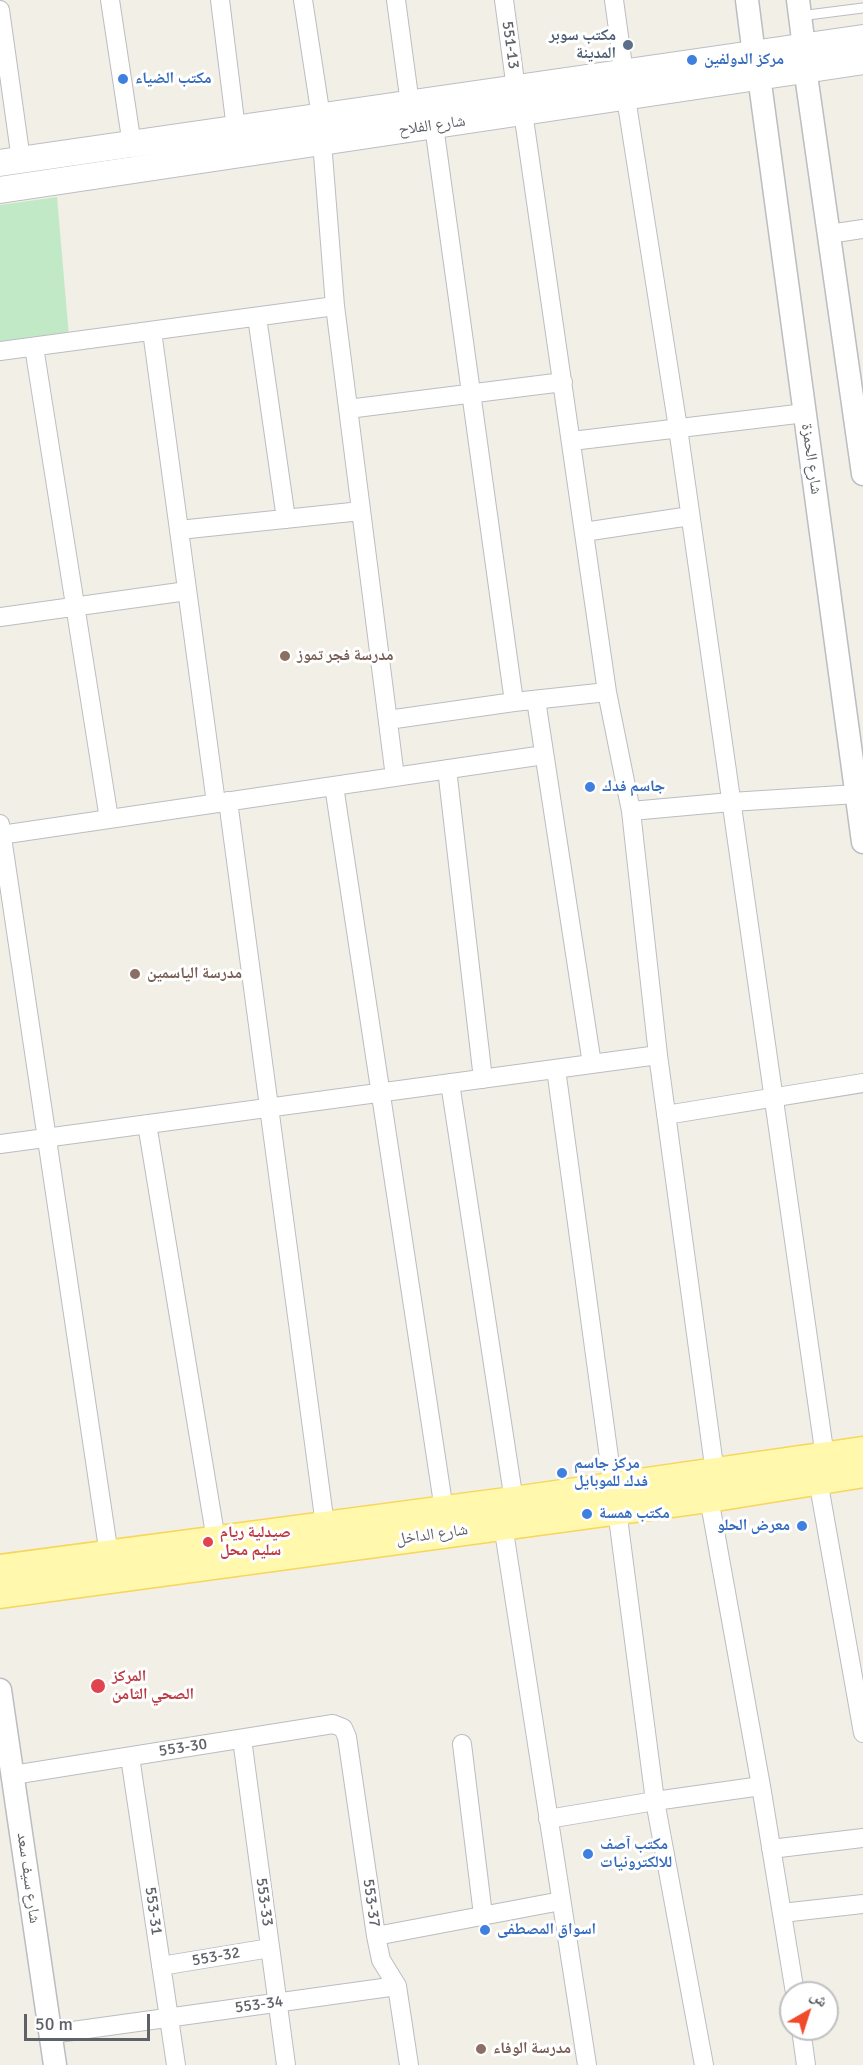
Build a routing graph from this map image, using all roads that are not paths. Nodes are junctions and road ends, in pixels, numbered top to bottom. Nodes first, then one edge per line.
1 (110, 0) edge
2 (220, 0) edge
3 (303, 0) edge
4 (396, 0) edge
5 (504, 0) edge
6 (615, 0) edge
7 (747, 0) edge
8 (799, 8) edge
9 (863, 8) edge
10 (0, 10) edge
11 (863, 38) edge
12 (805, 58) junction
13 (863, 61) edge
14 (757, 65) junction
15 (625, 86) junction
16 (520, 101) junction
17 (410, 104) junction
18 (434, 126) junction
19 (236, 129) junction
20 (322, 130) junction
21 (132, 145) junction
22 (10, 162) edge
23 (0, 190) edge
24 (863, 229) edge
25 (828, 234) junction
26 (336, 306) junction
27 (257, 317) junction
28 (152, 331) junction
29 (34, 346) junction
30 (0, 351) edge
31 (563, 382) junction
32 (470, 395) junction
33 (348, 409) junction
34 (805, 413) junction
35 (678, 428) junction
36 (572, 441) junction
37 (863, 474) edge
38 (361, 511) junction
39 (690, 516) junction
40 (286, 519) junction
41 (179, 530) junction
42 (584, 532) junction
43 (187, 591) junction
44 (75, 607) junction
45 (0, 617) edge
46 (607, 692) junction
47 (536, 700) junction
48 (513, 702) junction
49 (388, 720) junction
50 (544, 755) junction
51 (447, 769) junction
52 (395, 777) junction
53 (334, 786) junction
54 (856, 794) junction
55 (222, 802) junction
56 (731, 802) junction
57 (631, 811) junction
58 (109, 819) junction
59 (862, 830) edge
60 (1, 831) edge
61 (658, 1056) junction
62 (592, 1064) junction
63 (556, 1069) junction
64 (483, 1079) junction
65 (450, 1083) junction
66 (863, 1083) edge
67 (381, 1093) junction
68 (773, 1098) junction
69 (270, 1108) junction
70 (666, 1115) junction
71 (147, 1124) junction
72 (46, 1138) junction
73 (0, 1144) edge
74 (863, 1451) edge
75 (822, 1469) junction
76 (863, 1473) edge
77 (712, 1485) junction
78 (615, 1499) junction
79 (444, 1510) junction
80 (508, 1513) junction
81 (325, 1525) junction
82 (216, 1540) junction
83 (109, 1554) junction
84 (0, 1569) edge
85 (0, 1593) edge
86 (0, 1690) edge
87 (863, 1733) edge
88 (347, 1737) joint
89 (242, 1738) junction
90 (462, 1744) dead end
91 (130, 1757) junction
92 (13, 1775) junction
93 (761, 1786) junction
94 (655, 1801) junction
95 (548, 1819) junction
96 (863, 1838) edge
97 (771, 1849) junction
98 (561, 1901) junction
99 (863, 1904) edge
100 (782, 1913) junction
101 (483, 1915) junction
102 (376, 1936) junction
103 (270, 1948) junction
104 (161, 1966) junction
105 (793, 1981) edge
106 (397, 1986) junction
107 (278, 2003) junction
108 (169, 2018) junction
109 (51, 2034) junction
110 (803, 2041) edge
111 (55, 2065) edge
112 (176, 2065) edge
113 (286, 2065) edge
114 (409, 2065) edge
115 (587, 2065) edge
116 (704, 2065) edge
117 (806, 2065) edge

1 - 21 street
2 - 19 street
3 - 20 street
4 - 17 street
5 - 16 street, 551-13
6 - 15 street
7 - 14 street, شارع الحمزة
8 - 9 lane
8 - 12 street
10 - 22 street
11 - 12 main road, شارع الفلاح
12 - 13 main road, شارع الفلاح
12 - 14 main road, شارع الفلاح
12 - 25 street
14 - 15 main road, شارع الفلاح
14 - 34 street, شارع الحمزة
15 - 16 main road, شارع الفلاح
15 - 35 street
16 - 17 main road, شارع الفلاح
16 - 18 main road, شارع الفلاح
16 - 31 street, 551-13
17 - 20 main road, شارع الفلاح
18 - 20 main road, شارع الفلاح
18 - 32 street
19 - 20 main road, شارع الفلاح
19 - 21 main road, شارع الفلاح
20 - 23 main road, شارع الفلاح
20 - 26 street
21 - 22 main road, شارع الفلاح
24 - 25 street
25 - 37 street
26 - 27 street
26 - 33 street
27 - 28 street
27 - 40 street
28 - 29 street
28 - 41 street
29 - 30 street
29 - 44 street
31 - 32 street
31 - 36 street, 551-13
32 - 33 street
32 - 48 street
33 - 38 street
34 - 35 street
34 - 54 street, شارع الحمزة
35 - 36 street
35 - 39 street
36 - 42 street, 551-13
38 - 40 street
38 - 49 street
39 - 42 street
39 - 56 street
40 - 41 street
41 - 43 street
42 - 46 street, 551-13
43 - 44 street
43 - 55 street
44 - 45 street
44 - 58 street
46 - 47 street
46 - 57 street, 551-13
47 - 48 street
47 - 50 street
48 - 49 street
49 - 52 street
50 - 51 street
50 - 62 street
51 - 52 street
51 - 64 street
52 - 53 street
53 - 55 street
53 - 67 street
54 - 56 street
54 - 59 street, شارع الحمزة
55 - 58 street
55 - 69 street
56 - 57 street
56 - 68 street
57 - 61 street, 551-13
58 - 60 street
60 - 72 street
61 - 62 street
61 - 70 street, 551-13
62 - 63 street
63 - 64 street
63 - 78 street
64 - 65 street
65 - 67 street
65 - 80 street
66 - 68 street
67 - 69 street
67 - 79 street
68 - 70 street
68 - 75 street
69 - 71 street
69 - 81 street
70 - 77 street, 551-13
71 - 72 street
71 - 82 street
72 - 73 street
72 - 83 street
74 - 75 main road, شارع الداخل
75 - 76 main road, شارع الداخل
75 - 77 main road, شارع الداخل
75 - 87 street
77 - 78 main road, شارع الداخل
77 - 93 street, 551-13
78 - 80 main road, شارع الداخل
78 - 94 street
79 - 80 main road, شارع الداخل
79 - 81 main road, شارع الداخل
80 - 85 main road, شارع الداخل
80 - 95 street
81 - 82 main road, شارع الداخل
82 - 83 main road, شارع الداخل
83 - 84 main road, شارع الداخل
86 - 92 street, شارع سيف سعد
88 - 89 street, 553-30
88 - 102 street, 553-37
89 - 91 street, 553-30
89 - 103 street, 553-33
90 - 101 street
91 - 92 street, 553-30
91 - 104 street, 553-31
92 - 109 street, شارع سيف سعد
93 - 94 street
93 - 97 street, 551-13
94 - 95 street
94 - 116 street
95 - 98 street
96 - 97 street
97 - 100 street, 551-13
98 - 101 street
98 - 115 street
99 - 100 street
100 - 105 street, 551-13
101 - 102 street
102 - 106 street, 553-37
103 - 104 street, 553-32
103 - 107 street, 553-33
104 - 108 street, 553-31
106 - 107 street, 553-34
106 - 114 street, 553-37
107 - 108 street, 553-34
107 - 113 street, 553-33
108 - 109 street, 553-34
108 - 112 street, 553-31
109 - 111 street, شارع سيف سعد
110 - 117 street

